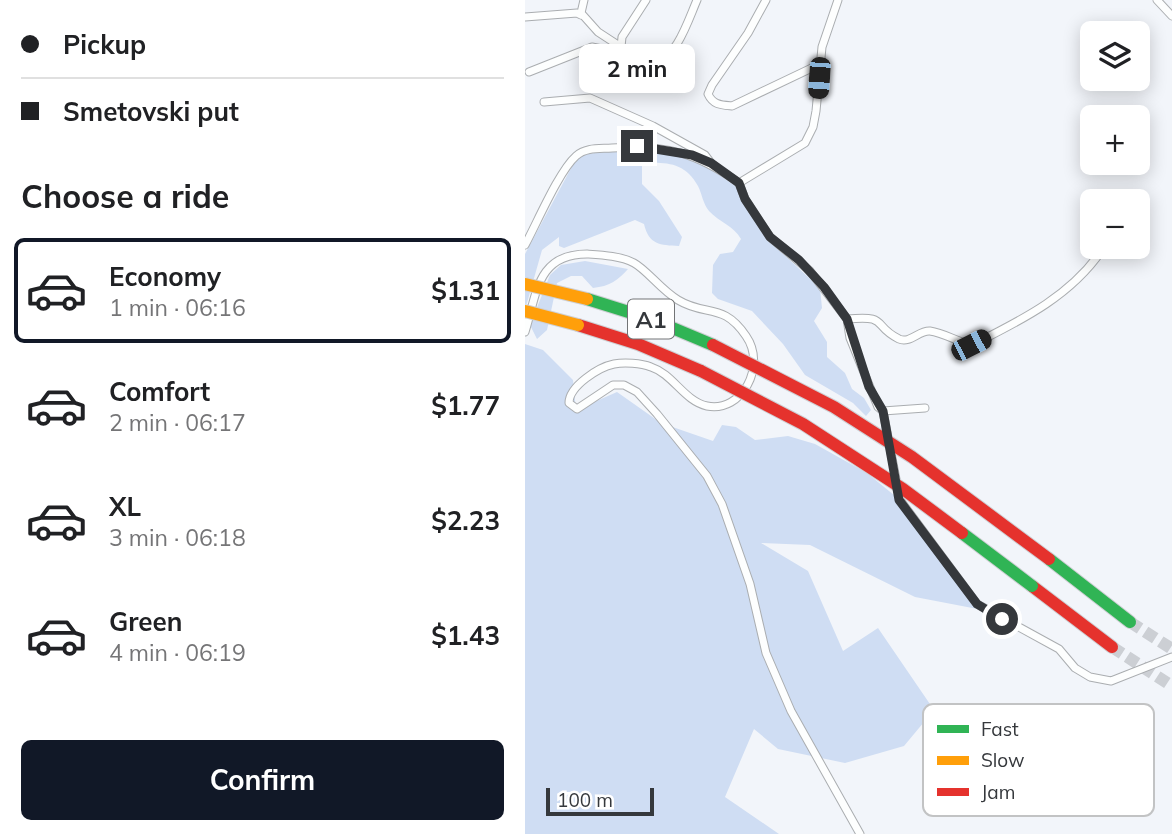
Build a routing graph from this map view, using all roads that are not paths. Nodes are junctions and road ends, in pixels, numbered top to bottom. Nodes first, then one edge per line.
1 (583, 0) edge
2 (646, 0) edge
3 (697, 0) edge
4 (766, 0) edge
5 (838, 0) edge
6 (1157, 0) edge
7 (581, 15) junction
8 (1172, 16) edge
9 (525, 17) edge
10 (623, 51) junction
11 (818, 65) junction
12 (529, 72) dead end
13 (544, 102) dead end
14 (711, 163) junction
15 (739, 183) junction
16 (525, 245) edge
17 (1096, 259) edge
18 (525, 284) edge
19 (525, 311) edge
20 (847, 319) junction
21 (525, 332) edge
22 (925, 408) dead end
23 (883, 411) junction
24 (1130, 622) tunnel mouth
25 (1112, 647) tunnel mouth
26 (1172, 657) edge
27 (860, 834) edge

1 - 7 street
2 - 10 street
3 - 10 street
4 - 11 street
5 - 11 street
6 - 8 street
7 - 9 street
7 - 10 street
10 - 12 street
11 - 15 street
13 - 14 street
14 - 15 street
14 - 16 street
15 - 20 street
17 - 20 street
18 - 24 highway, A1, bridge
19 - 25 highway, A1, bridge
20 - 23 street
21 - 27 street
22 - 23 street
23 - 26 street

